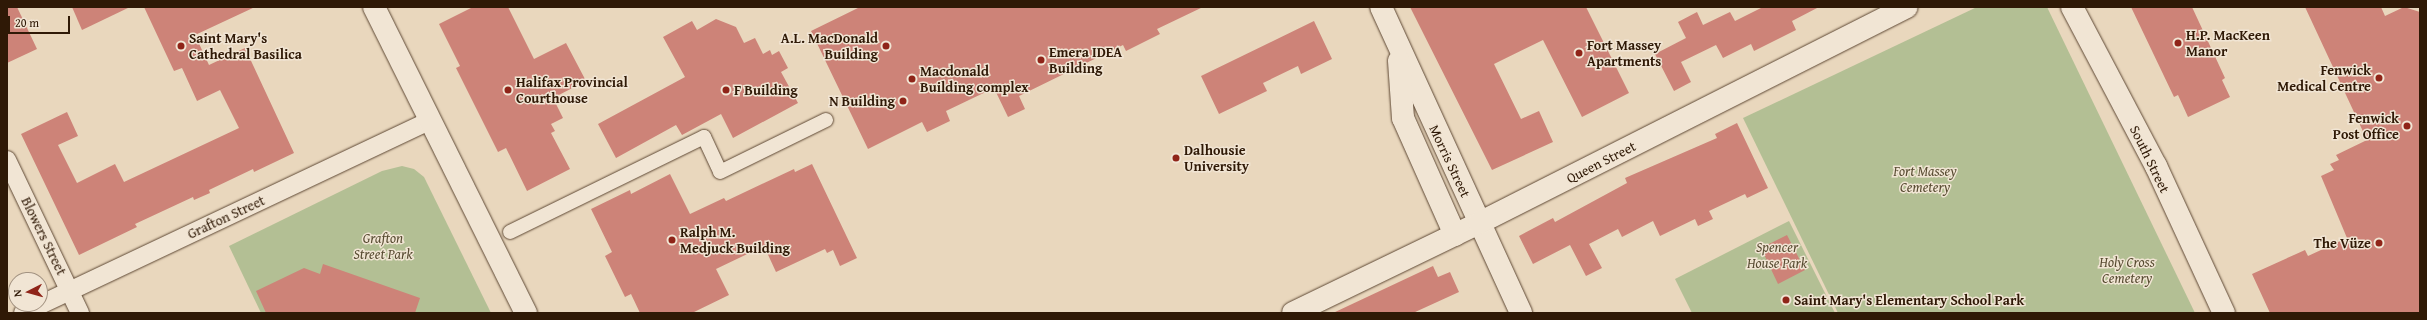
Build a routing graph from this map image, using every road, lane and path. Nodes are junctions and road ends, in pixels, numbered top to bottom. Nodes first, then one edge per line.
1 (374, 7) edge
2 (1382, 7) edge
3 (1907, 7) edge
4 (2072, 7) edge
5 (1398, 46) junction
6 (826, 120) dead end
7 (430, 121) junction
8 (7, 160) edge
9 (1478, 224) junction
10 (510, 232) dead end
11 (1455, 235) junction
12 (70, 291) junction
13 (23, 313) edge
14 (80, 313) edge
15 (526, 313) edge
16 (1293, 313) edge
17 (1521, 313) edge
18 (2224, 313) edge

1 - 7 street
2 - 5 street, Morris Street
3 - 9 street, Queen Street
4 - 18 street, South Street
5 - 9 street, Morris Street
5 - 11 street
6 - 10 street
7 - 12 street, Grafton Street
7 - 15 street
8 - 12 street, Blowers Street
9 - 11 street, Queen Street
9 - 17 street, Morris Street
11 - 16 street, Queen Street
12 - 13 street, Grafton Street
12 - 14 street, Blowers Street

